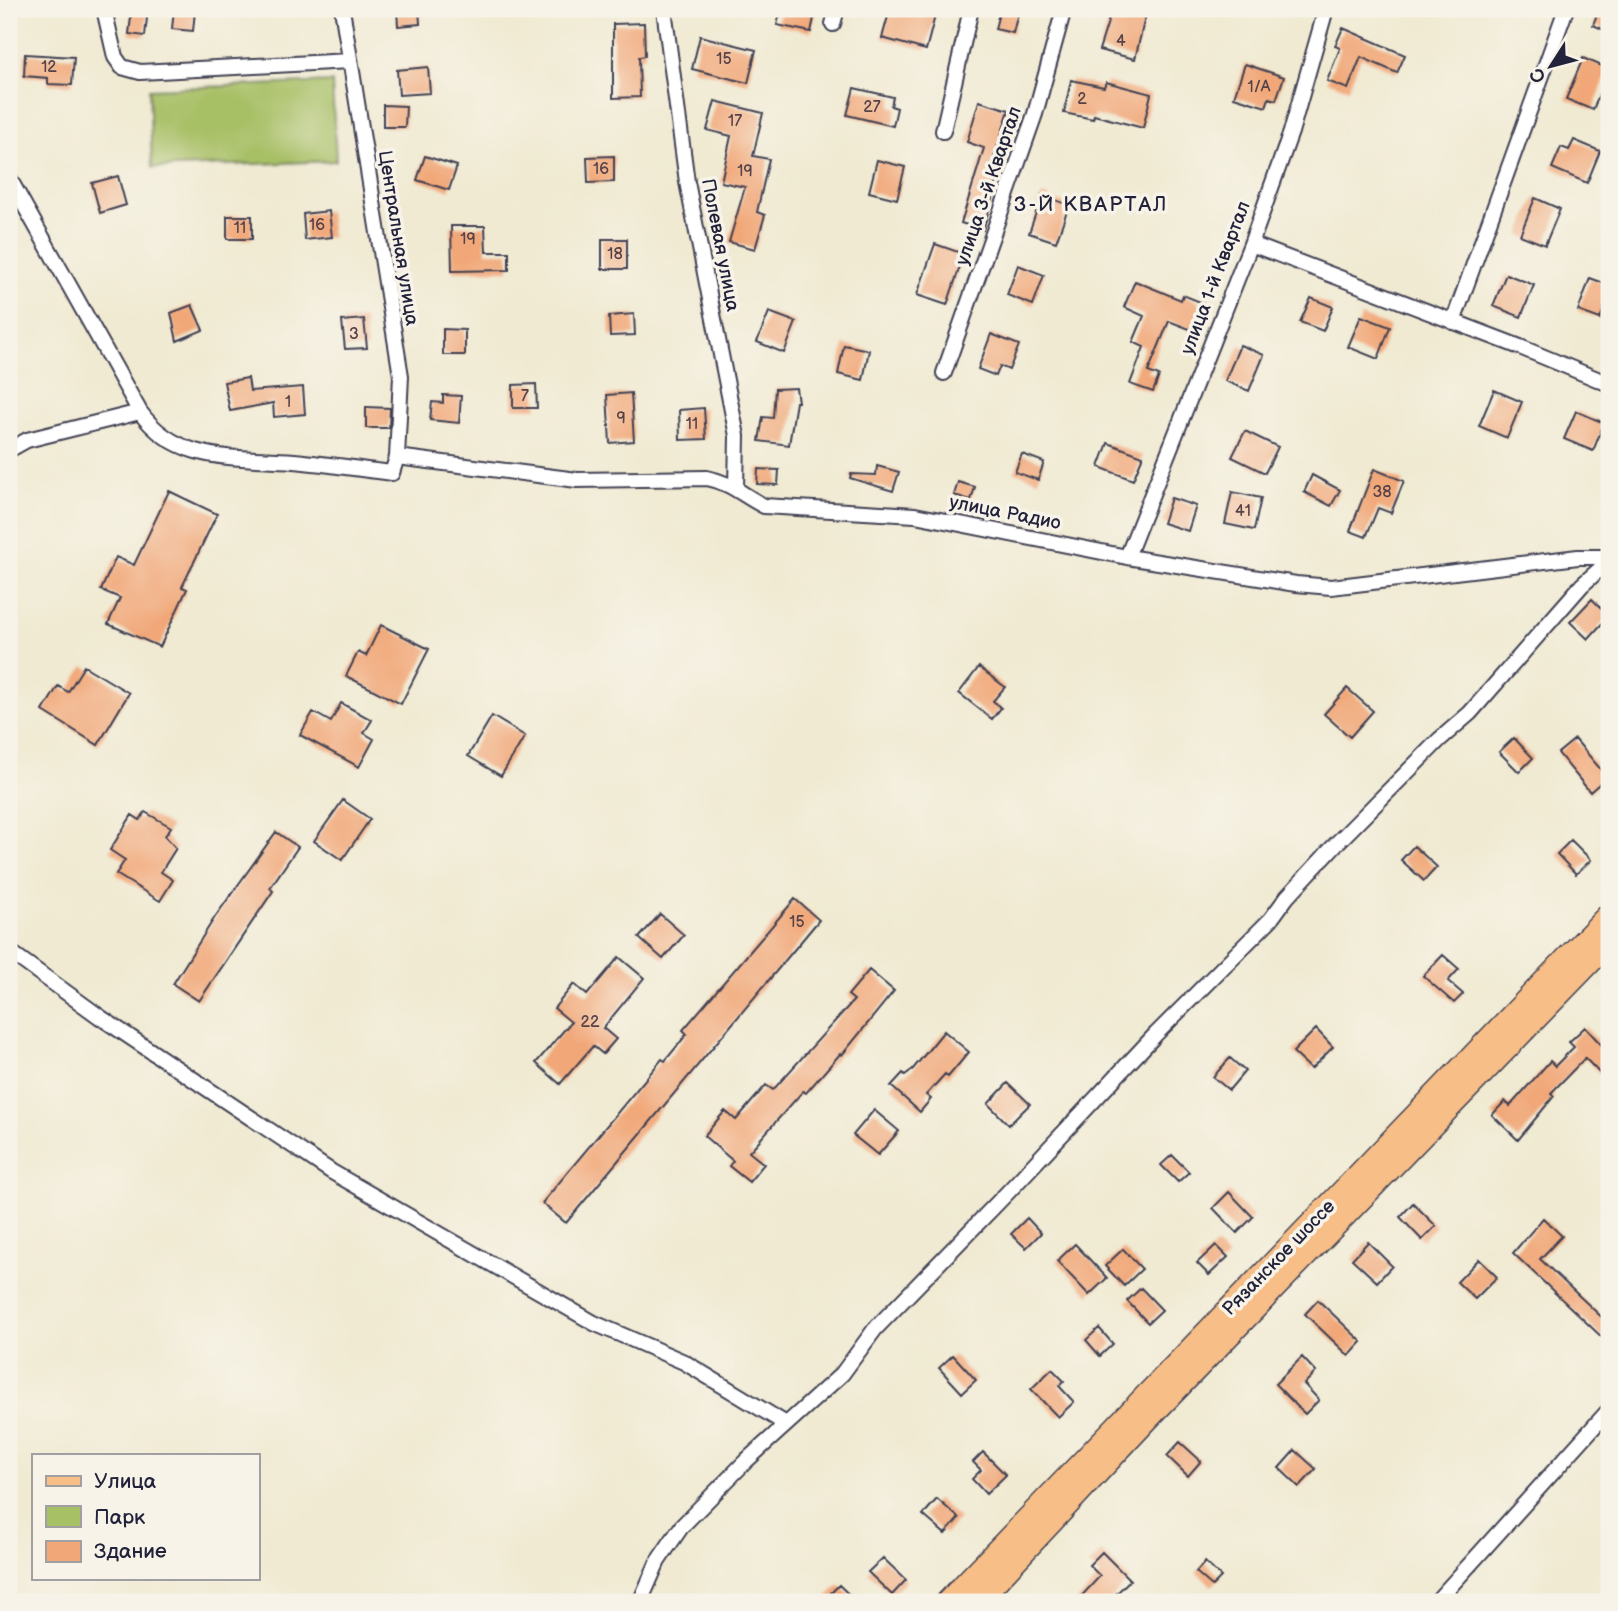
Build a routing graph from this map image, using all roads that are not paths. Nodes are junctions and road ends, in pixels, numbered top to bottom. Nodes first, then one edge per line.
1 (104, 9) edge
2 (342, 9) edge
3 (664, 9) edge
4 (837, 9) edge
5 (971, 9) edge
6 (1064, 9) edge
7 (1326, 9) edge
8 (1566, 9) edge
9 (834, 24) dead end
10 (350, 61) junction
11 (943, 131) dead end
12 (9, 178) edge
13 (1251, 244) junction
14 (1453, 322) junction
15 (944, 373) dead end
16 (1609, 384) edge
17 (140, 412) junction
18 (9, 450) edge
19 (397, 457) junction
20 (736, 488) junction
21 (1128, 557) junction
22 (1609, 559) edge
23 (1609, 915) edge
24 (1609, 942) edge
25 (9, 951) edge
26 (1609, 1410) edge
27 (786, 1424) junction
28 (640, 1602) edge
29 (948, 1602) edge
30 (976, 1602) edge
31 (1436, 1602) edge

1 - 10 street
2 - 10 street, Центральная улица
3 - 20 street, Полевая улица
4 - 9 street
5 - 11 street
6 - 15 street, улица 3-й Квартал
7 - 13 street, улица 1-й Квартал
8 - 14 street
10 - 19 street, Центральная улица
12 - 17 street
13 - 14 street
13 - 21 street, улица 1-й Квартал
14 - 16 street
17 - 18 street
17 - 19 street, Центральная улица
19 - 20 street, улица Радио
20 - 21 street, улица Радио
21 - 22 street, улица Радио
22 - 27 street
23 - 29 main road, Рязанское шоссе
24 - 30 main road, Рязанское шоссе
25 - 27 street
26 - 31 street
27 - 28 street

